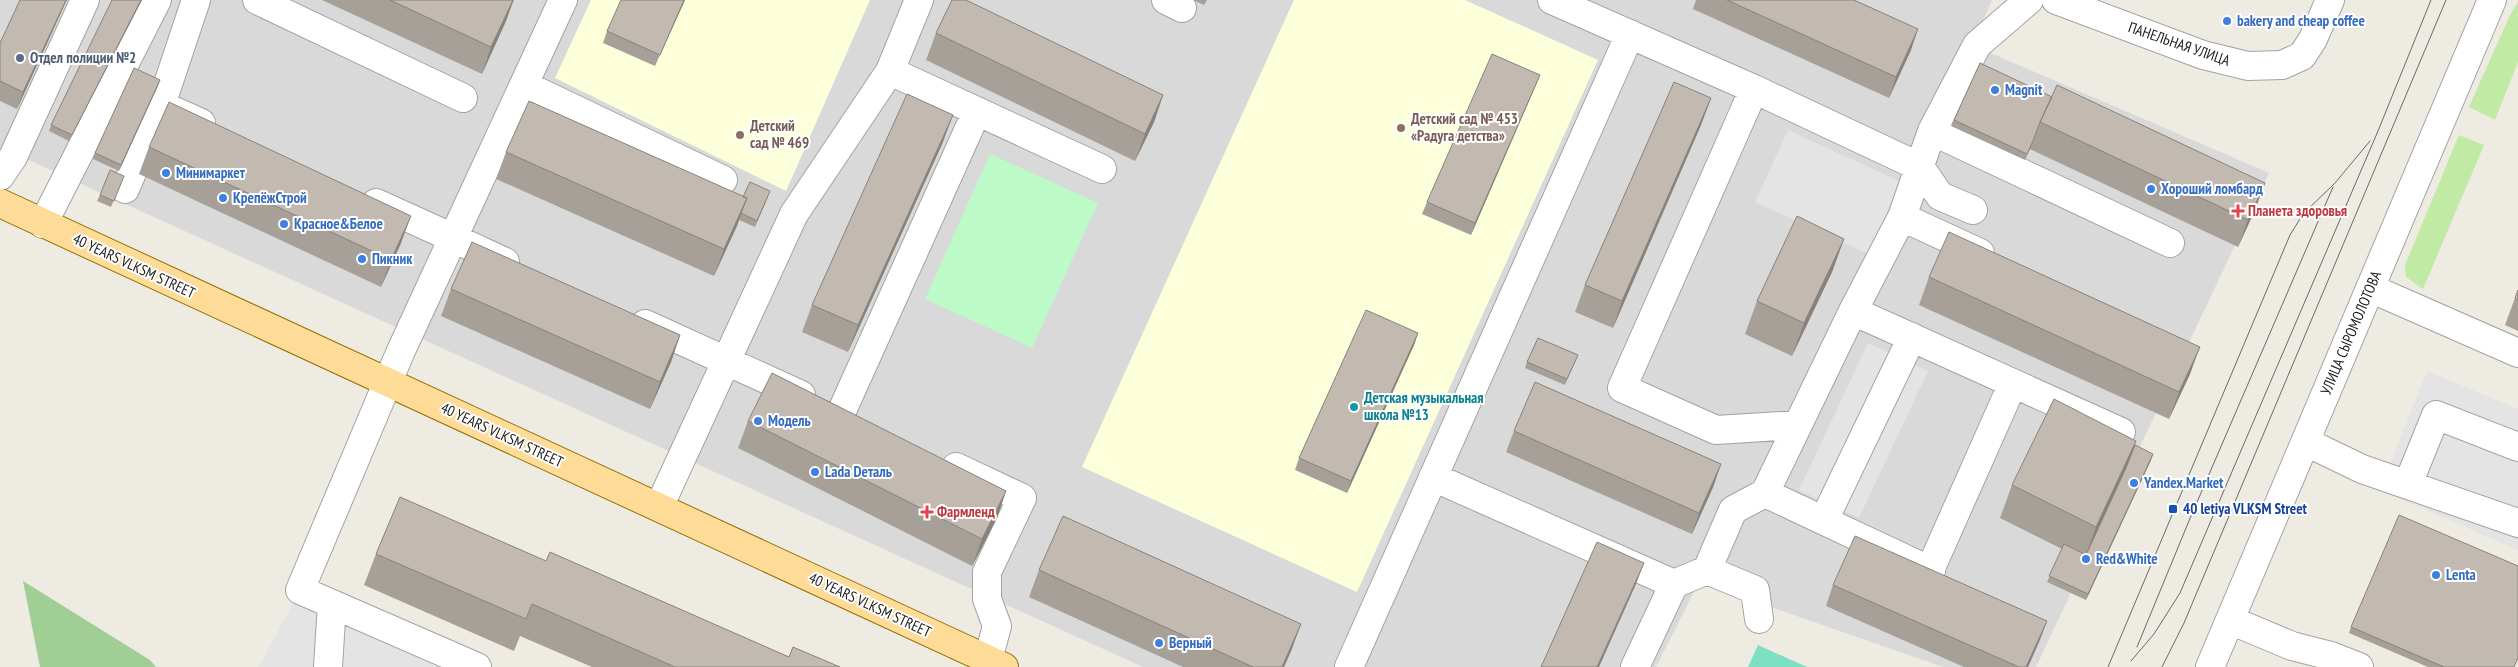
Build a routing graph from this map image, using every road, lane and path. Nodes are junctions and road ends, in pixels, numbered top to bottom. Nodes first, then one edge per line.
1 (85, 0) edge
2 (157, 0) edge
3 (196, 0) edge
4 (256, 0) edge
5 (563, 0) edge
6 (919, 0) edge
7 (1552, 0) edge
8 (2029, 0) edge
9 (2056, 0) edge
10 (2330, 0) edge
11 (2492, 0) edge
12 (1630, 34) junction
13 (890, 70) junction
14 (524, 85) junction
15 (1754, 89) junction
16 (463, 98) dead end
17 (161, 104) junction
18 (977, 111) junction
19 (1932, 131) junction
20 (223, 133) edge
21 (1920, 167) junction
22 (1102, 169) dead end
23 (0, 176) edge
24 (723, 180) dead end
25 (125, 189) dead end
26 (356, 194) edge
27 (0, 204) edge
28 (1973, 210) dead end
29 (1902, 217) junction
30 (43, 224) junction
31 (453, 238) junction
32 (2170, 243) dead end
33 (2002, 263) edge
34 (526, 271) edge
35 (2370, 288) junction
36 (1853, 311) junction
37 (626, 316) edge
38 (1912, 338) junction
39 (2518, 353) edge
40 (726, 361) junction
41 (388, 382) junction
42 (2014, 383) junction
43 (840, 413) junction
44 (1798, 425) junction
45 (866, 426) edge
46 (2121, 432) edge
47 (2306, 442) junction
48 (2518, 447) edge
49 (936, 458) edge
50 (1433, 477) junction
51 (2408, 484) junction
52 (1765, 493) junction
53 (659, 508) junction
54 (1824, 520) junction
55 (2518, 523) edge
56 (1707, 570) junction
57 (1930, 570) junction
58 (1956, 582) edge
59 (1674, 584) junction
60 (332, 604) junction
61 (1759, 620) dead end
62 (2230, 620) junction
63 (425, 657) edge
64 (2330, 662) edge
65 (993, 665) edge
66 (328, 667) edge
67 (477, 667) edge
68 (1349, 667) edge
69 (1635, 667) edge
70 (2210, 667) edge
71 (2359, 667) edge

1 - 23 street
2 - 30 street
3 - 17 street
4 - 16 street
5 - 14 street
6 - 13 street
7 - 12 street
8 - 19 street
9 - 10 street, ПАНЕЛЬНАЯ УЛИЦА
11 - 35 street, УЛИЦА СЫРОМОЛОТОВА
12 - 15 street
12 - 50 street
13 - 18 street
13 - 40 street
14 - 24 street
14 - 31 street
15 - 21 street
15 - 44 street
17 - 20 street
17 - 25 street
18 - 22 street
18 - 43 street
19 - 21 street
19 - 32 street
21 - 28 street
21 - 29 street
26 - 31 street
27 - 30 main road, 40 YEARS VLKSM STREET
29 - 33 street
29 - 36 street
30 - 41 main road, 40 YEARS VLKSM STREET
31 - 34 street
31 - 41 street
35 - 39 street
35 - 47 street, УЛИЦА СЫРОМОЛОТОВА
36 - 38 street
36 - 44 street
37 - 40 street
38 - 42 street
38 - 54 street
40 - 43 street
40 - 53 street
41 - 53 main road, 40 YEARS VLKSM STREET
41 - 60 street
42 - 46 street
42 - 57 street
43 - 45 street
44 - 52 street
47 - 51 street
47 - 62 street, УЛИЦА СЫРОМОЛОТОВА
48 - 51 street
49 - 65 street
50 - 59 street
50 - 68 street
51 - 55 street
52 - 54 street
52 - 56 street
53 - 65 main road, 40 YEARS VLKSM STREET
54 - 57 street
56 - 59 street
56 - 61 street
57 - 58 street
59 - 69 street
60 - 63 street
60 - 66 street
62 - 64 street
62 - 70 street, УЛИЦА СЫРОМОЛОТОВА
63 - 67 street
64 - 71 street

